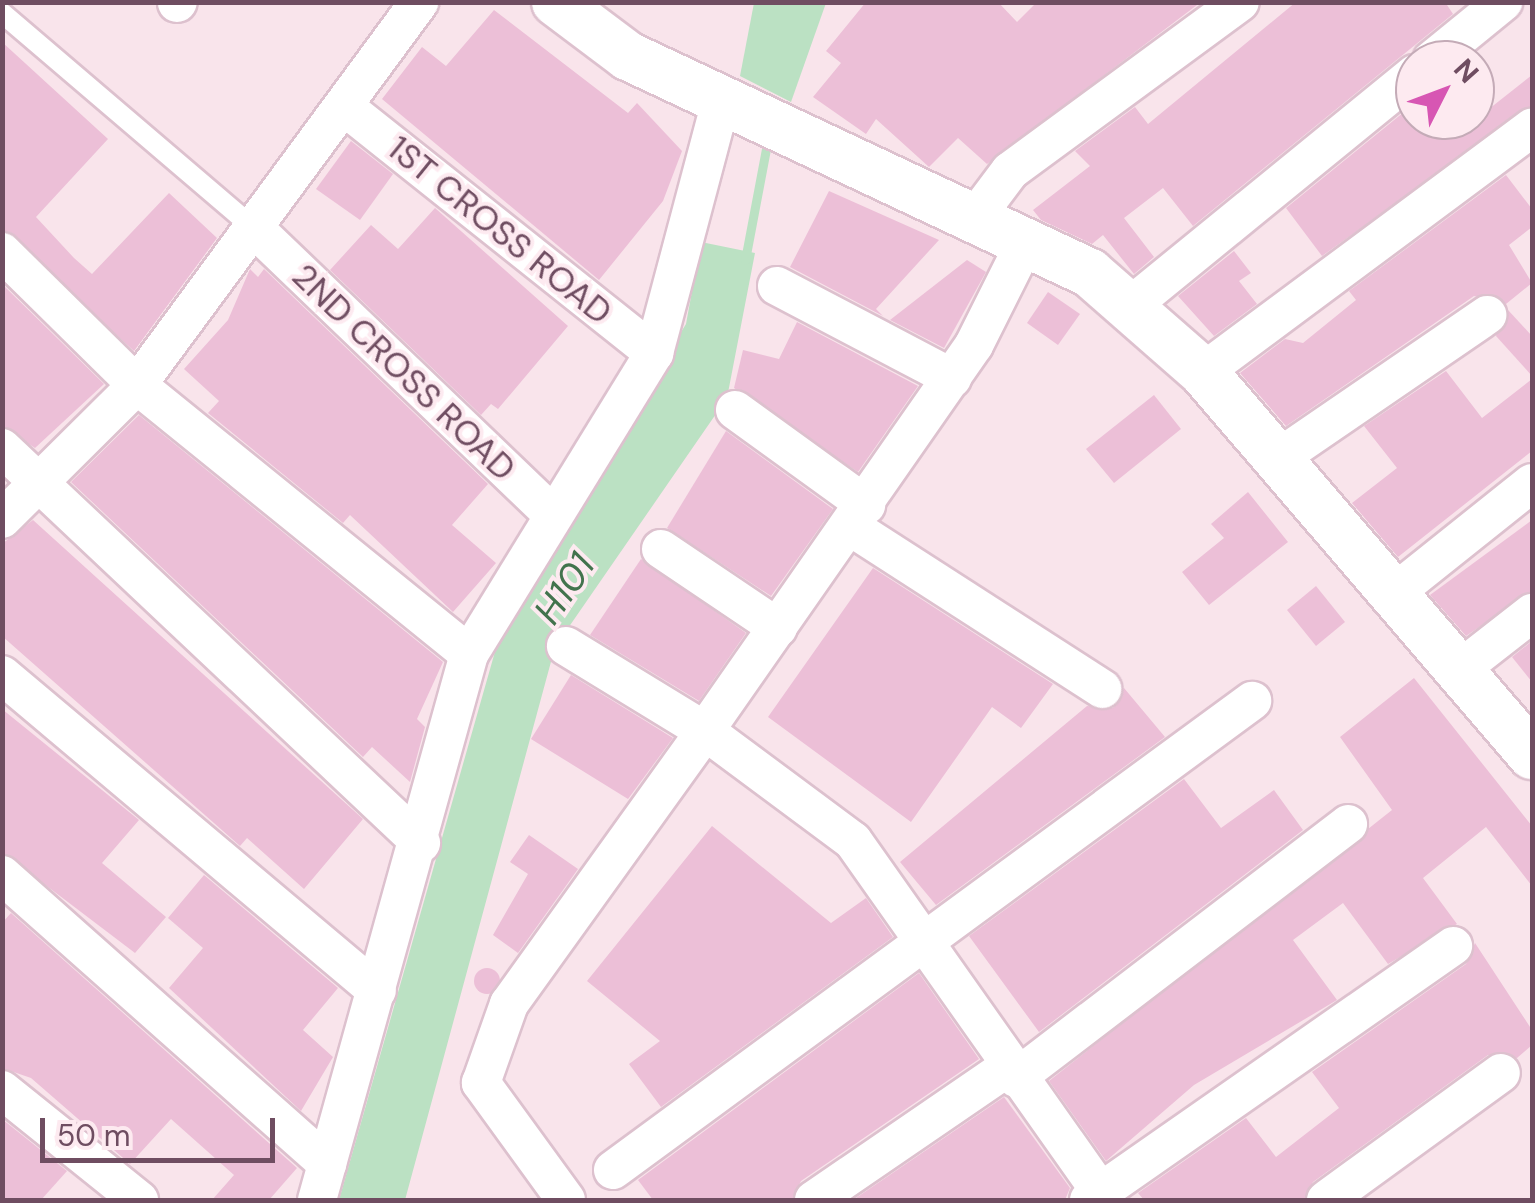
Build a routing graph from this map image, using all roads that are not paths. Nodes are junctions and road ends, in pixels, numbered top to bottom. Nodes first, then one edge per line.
1 (419, 2) edge
2 (556, 2) edge
3 (1240, 2) edge
4 (1503, 2) edge
5 (2, 13) edge
6 (1456, 40) edge
7 (1395, 90) edge
8 (721, 102) junction
9 (346, 108) junction
10 (1532, 128) edge
11 (974, 219) junction
12 (255, 229) junction
13 (1026, 243) junction
14 (2, 252) edge
15 (777, 286) dead end
16 (1129, 307) junction
17 (1488, 315) dead end
18 (654, 353) junction
19 (1203, 372) junction
20 (952, 378) junction
21 (137, 386) junction
22 (735, 410) dead end
23 (2, 448) edge
24 (1277, 458) junction
25 (1532, 483) edge
26 (36, 486) junction
27 (552, 514) junction
28 (859, 516) junction
29 (2, 519) edge
30 (661, 549) dead end
31 (1393, 594) junction
32 (1532, 613) edge
33 (778, 628) junction
34 (566, 646) dead end
35 (469, 654) junction
36 (1459, 670) junction
37 (2, 675) edge
38 (1102, 689) dead end
39 (1252, 701) dead end
40 (705, 731) junction
41 (1532, 755) edge
42 (1348, 824) dead end
43 (421, 843) junction
44 (2, 875) edge
45 (926, 946) junction
46 (1453, 946) dead end
47 (376, 991) junction
48 (1012, 1072) junction
49 (1501, 1073) dead end
50 (2, 1090) edge
51 (326, 1164) junction
52 (613, 1170) dead end
53 (116, 1193) edge
54 (1099, 1198) edge
55 (317, 1200) edge
56 (566, 1200) edge
57 (814, 1200) edge
58 (1326, 1200) edge

1 - 9 street
2 - 8 street
3 - 11 street
4 - 6 street
5 - 12 lane
7 - 16 street
8 - 11 street
8 - 18 street
9 - 12 street
9 - 18 street, 1ST CROSS ROAD
10 - 19 street
11 - 13 street
12 - 21 street
12 - 27 street, 2ND CROSS ROAD
13 - 16 street
13 - 20 street
14 - 21 street
15 - 20 street
16 - 19 street
17 - 24 street
18 - 27 street
19 - 24 street
20 - 28 street
21 - 26 street
21 - 35 street
22 - 28 street
23 - 26 street
24 - 31 street
25 - 31 street
26 - 29 street
26 - 43 street
27 - 35 street
28 - 33 street
28 - 38 street
30 - 33 street
31 - 36 street
32 - 36 street
33 - 40 street
34 - 40 street
35 - 43 street
36 - 41 street
37 - 47 street
39 - 45 street
40 - 45 street
40 - 56 street
42 - 48 street
43 - 47 street
44 - 51 street
45 - 48 street
45 - 52 street
46 - 54 street
47 - 51 street
48 - 54 street
48 - 57 street
49 - 58 street
50 - 53 street
51 - 55 street

